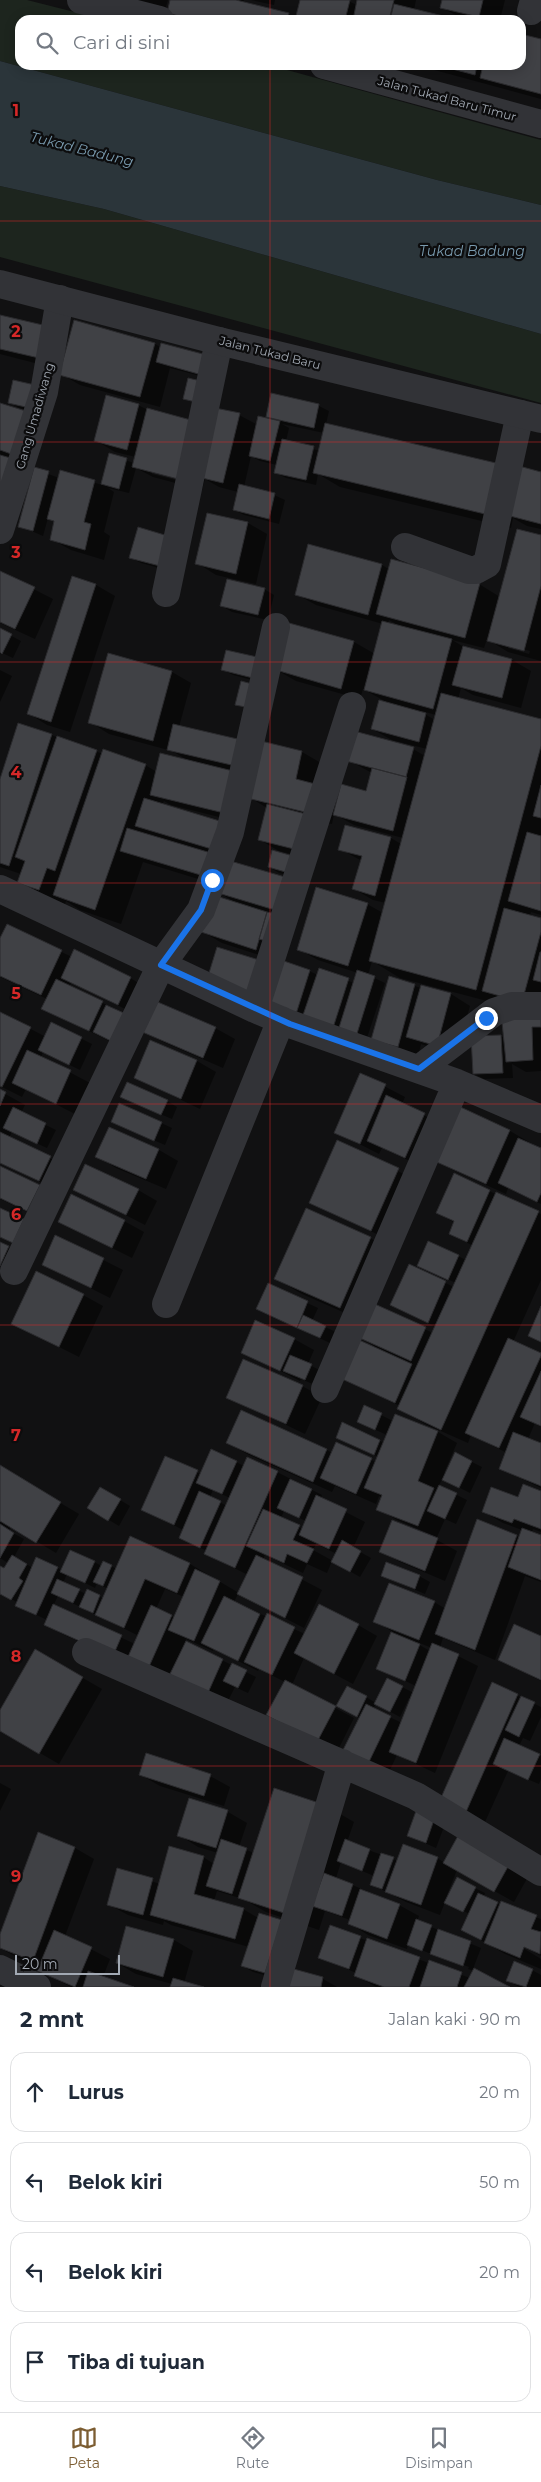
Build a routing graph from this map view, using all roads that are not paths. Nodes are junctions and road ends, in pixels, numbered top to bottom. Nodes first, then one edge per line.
1 (81, 0) edge
2 (154, 12) edge
3 (342, 70) edge
4 (541, 124) edge
5 (0, 284) edge
6 (60, 299) junction
7 (219, 341) junction
8 (531, 416) edge
9 (0, 530) edge
10 (405, 547) dead end
11 (166, 593) dead end
12 (276, 628) dead end
13 (352, 706) dead end
14 (0, 889) edge
15 (161, 965) junction
16 (541, 1006) edge
17 (255, 1009) junction
18 (281, 1020) junction
19 (419, 1069) junction
20 (457, 1083) junction
21 (541, 1119) edge
22 (14, 1271) dead end
23 (166, 1304) dead end
24 (325, 1389) dead end
25 (86, 1652) dead end
26 (342, 1763) junction
27 (541, 1872) edge
28 (0, 1969) edge
29 (37, 1987) edge
30 (275, 1987) edge

1 - 2 street
3 - 4 street, Jalan Tukad Baru Timur
5 - 6 street, Jalan Tukad Baru
6 - 7 street, Jalan Tukad Baru
6 - 9 street, Gang Umadiwang
7 - 8 street, Jalan Tukad Baru
7 - 11 street
8 - 10 street
12 - 15 street
13 - 17 street
14 - 15 street
15 - 17 street
15 - 22 street
16 - 19 street
17 - 18 street
18 - 19 street
18 - 23 street
19 - 20 street
20 - 21 street
20 - 24 street
25 - 26 street
26 - 27 street
26 - 30 street
28 - 29 street

